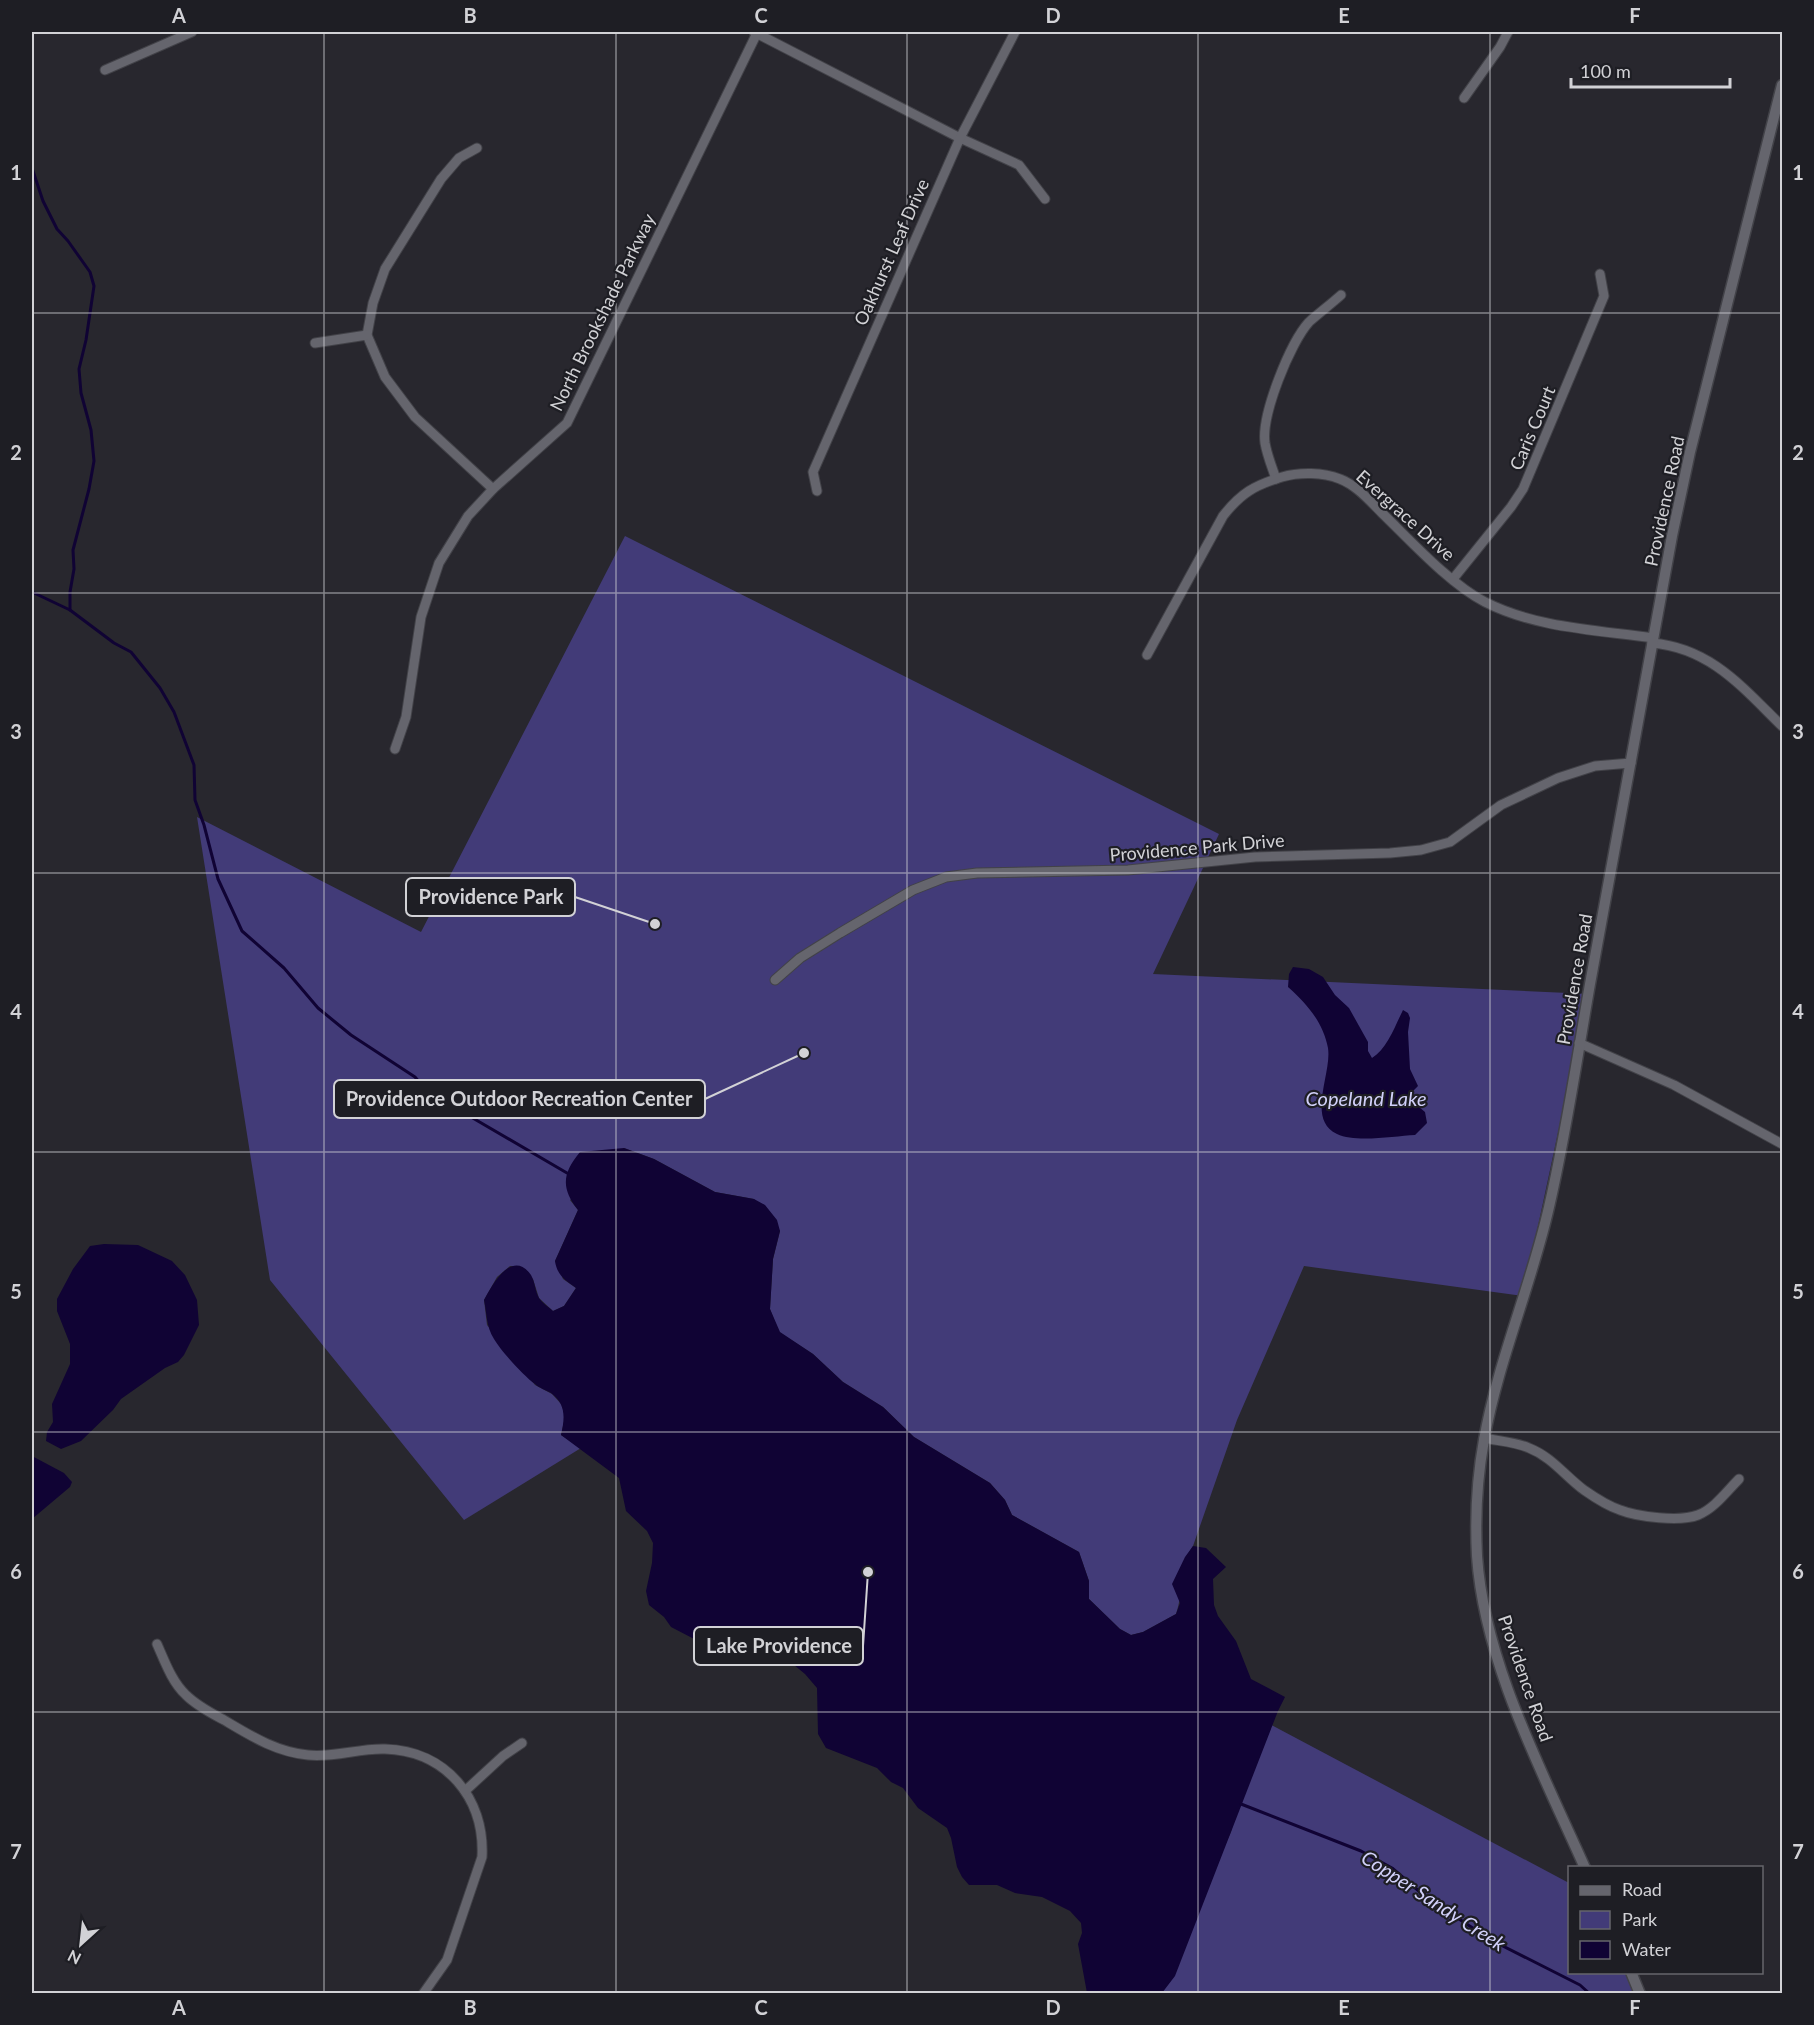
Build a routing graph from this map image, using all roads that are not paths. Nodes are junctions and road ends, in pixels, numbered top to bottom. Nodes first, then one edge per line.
1 (192, 32) edge
2 (755, 32) edge
3 (1015, 32) edge
4 (1508, 32) edge
5 (178, 34) edge
6 (105, 70) dead end
7 (1782, 85) edge
8 (1464, 98) dead end
9 (960, 138) junction
10 (477, 148) dead end
11 (1045, 199) dead end
12 (1600, 273) dead end
13 (1341, 295) dead end
14 (367, 335) junction
15 (315, 343) dead end
16 (1276, 479) junction
17 (493, 489) junction
18 (817, 491) dead end
19 (1454, 579) junction
20 (1653, 640) junction
21 (1147, 655) dead end
22 (1782, 726) edge
23 (395, 749) dead end
24 (1631, 763) junction
25 (775, 980) dead end
26 (1579, 1043) junction
27 (1782, 1144) edge
28 (1484, 1438) junction
29 (1739, 1479) dead end
30 (157, 1644) dead end
31 (522, 1743) dead end
32 (465, 1791) junction
33 (1584, 1866) edge
34 (1632, 1974) edge
35 (423, 1994) edge
36 (1640, 1994) edge

1 - 5 street
2 - 9 street
2 - 17 street, North Brookshade Parkway
3 - 9 street, Oakhurst Leaf Drive
4 - 8 street
5 - 6 street
7 - 20 street, Providence Road
9 - 11 street
9 - 18 street, Oakhurst Leaf Drive
10 - 14 street
12 - 19 street, Caris Court
13 - 16 street
14 - 15 street
14 - 17 street
16 - 19 street, Evergrace Drive
16 - 21 street, Evergrace Drive
17 - 23 street, North Brookshade Parkway
19 - 20 street, Evergrace Drive
20 - 22 street, Evergrace Drive
20 - 24 street, Providence Road
24 - 25 street, Providence Park Drive
24 - 26 street, Providence Road
26 - 27 street
26 - 28 street, Providence Road
28 - 29 street
28 - 33 street, Providence Road
30 - 32 street
31 - 32 street
32 - 35 street
34 - 36 street

